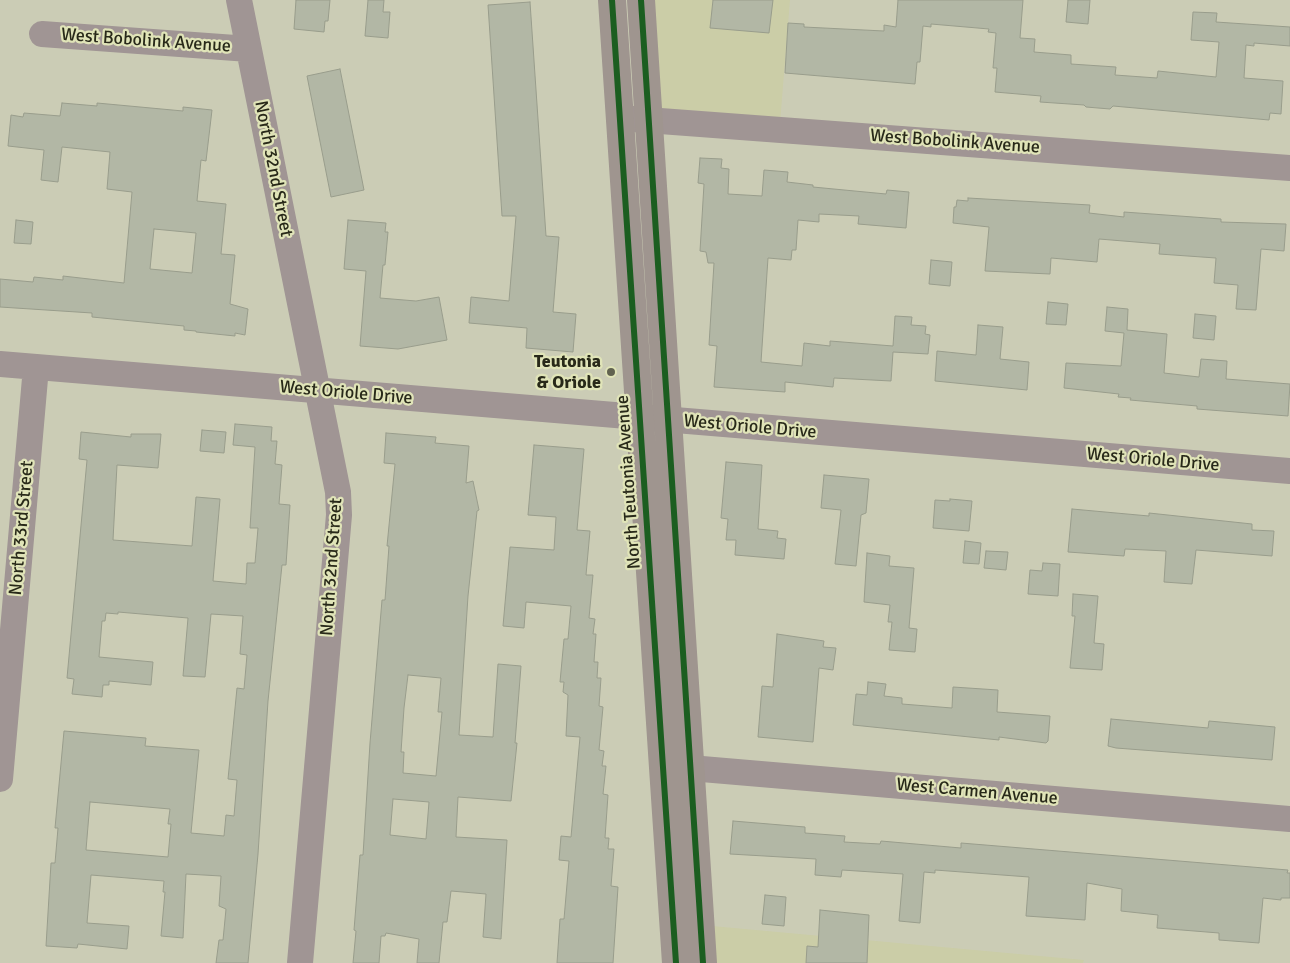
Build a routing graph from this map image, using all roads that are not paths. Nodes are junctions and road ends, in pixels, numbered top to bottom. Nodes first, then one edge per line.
1 (239, 0) edge
2 (612, 0) edge
3 (641, 0) edge
4 (42, 34) dead end
5 (249, 49) junction
6 (620, 118) junction
7 (650, 119) junction
8 (1290, 168) edge
9 (0, 364) edge
10 (36, 368) junction
11 (318, 389) junction
12 (640, 419) junction
13 (667, 421) junction
14 (1290, 471) edge
15 (690, 768) junction
16 (663, 769) junction
17 (0, 779) edge
18 (1290, 819) edge
19 (300, 963) edge
20 (676, 963) edge
21 (703, 963) edge

1 - 5 street, North 32nd Street
2 - 6 main road, North Teutonia Avenue
3 - 7 main road
4 - 5 street, West Bobolink Avenue
5 - 11 street, North 32nd Street
6 - 7 street, West Bobolink Avenue
6 - 12 main road, North Teutonia Avenue
7 - 8 street, West Bobolink Avenue
7 - 13 main road
9 - 10 street, West Oriole Drive
10 - 11 street, West Oriole Drive
10 - 17 street, North 33rd Street
11 - 12 street, West Oriole Drive
11 - 19 street, North 32nd Street
12 - 13 street, West Oriole Drive
12 - 16 main road, North Teutonia Avenue
13 - 14 street, West Oriole Drive
13 - 15 main road
15 - 16 street, West Carmen Avenue
15 - 18 street, West Carmen Avenue
15 - 21 main road
16 - 20 main road, North Teutonia Avenue

